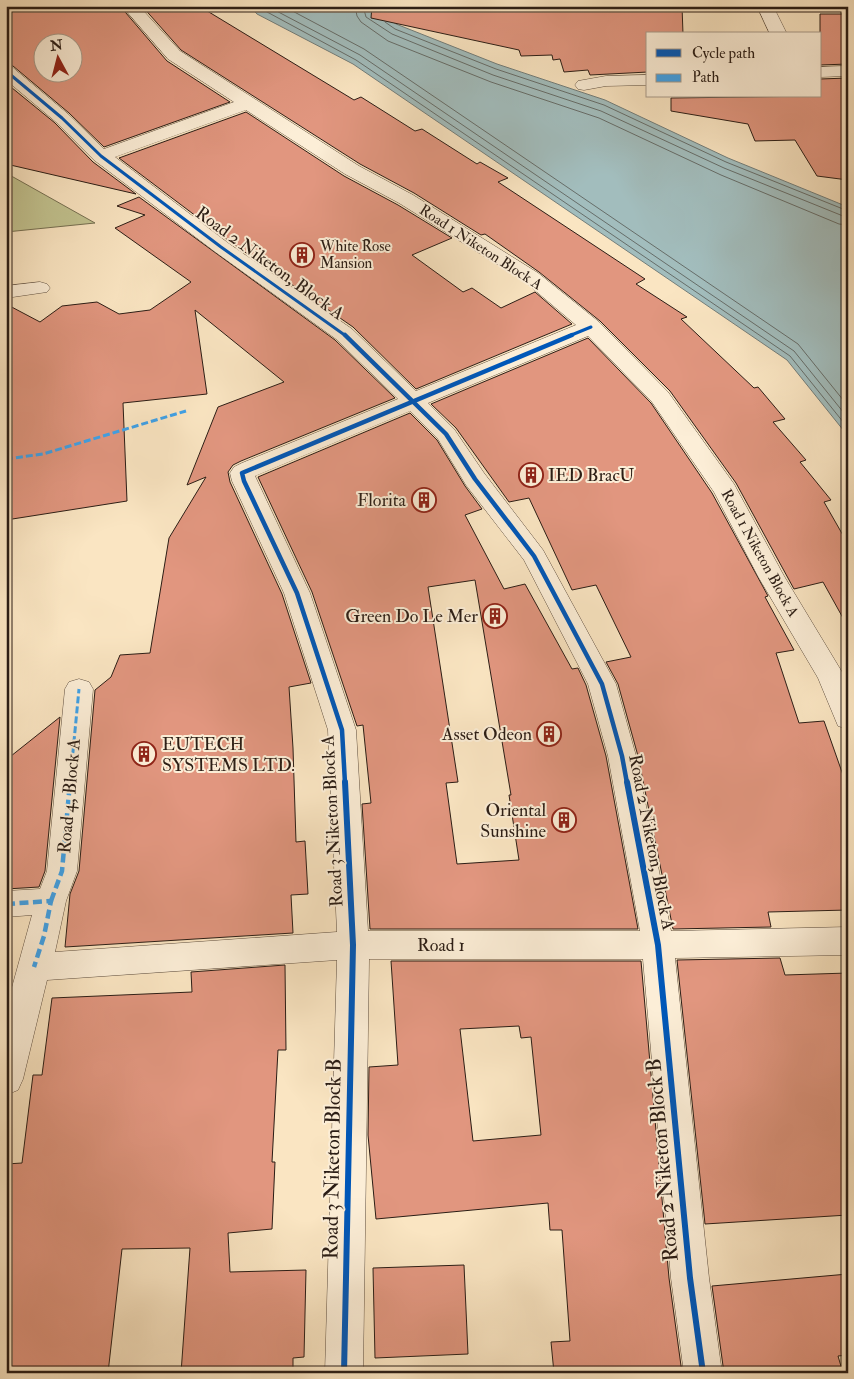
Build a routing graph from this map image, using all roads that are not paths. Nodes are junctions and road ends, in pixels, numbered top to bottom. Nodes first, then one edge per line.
1 (130, 6) edge
2 (765, 6) edge
3 (778, 32) edge
4 (848, 71) edge
5 (6, 72) edge
6 (822, 72) edge
7 (646, 80) edge
8 (584, 85) dead end
9 (248, 103) junction
10 (101, 156) junction
11 (40, 288) dead end
12 (6, 292) edge
13 (591, 327) junction
14 (414, 401) junction
15 (79, 689) dead end
16 (848, 718) edge
17 (51, 901) junction
18 (6, 904) edge
19 (848, 941) edge
20 (353, 945) junction
21 (658, 945) junction
22 (34, 966) junction
23 (10, 1037) edge
24 (6, 1079) edge
25 (344, 1373) edge
26 (703, 1373) edge

1 - 9 street, Road 1 Niketon Block A
2 - 3 street
4 - 6 street
5 - 10 street, Road 2 Niketon, Block A
7 - 8 street
9 - 10 street
9 - 13 street, Road 1 Niketon Block A
10 - 14 street, Road 2 Niketon, Block A
11 - 12 street
13 - 14 street
13 - 16 street, Road 1 Niketon Block A
14 - 20 street, Road 3 Niketon Block A
14 - 21 street, Road 2 Niketon, Block A
15 - 17 street, Road 4, Block A
17 - 18 street
17 - 22 street, Road 4, Block A
19 - 21 street, Road 1
20 - 21 street, Road 1
20 - 22 street, Road 1
20 - 25 street, Road 3 Niketon Block B
21 - 26 street, Road 2 Niketon Block B
22 - 23 street, Road 4, Block A
23 - 24 street, Road 4, Block A

